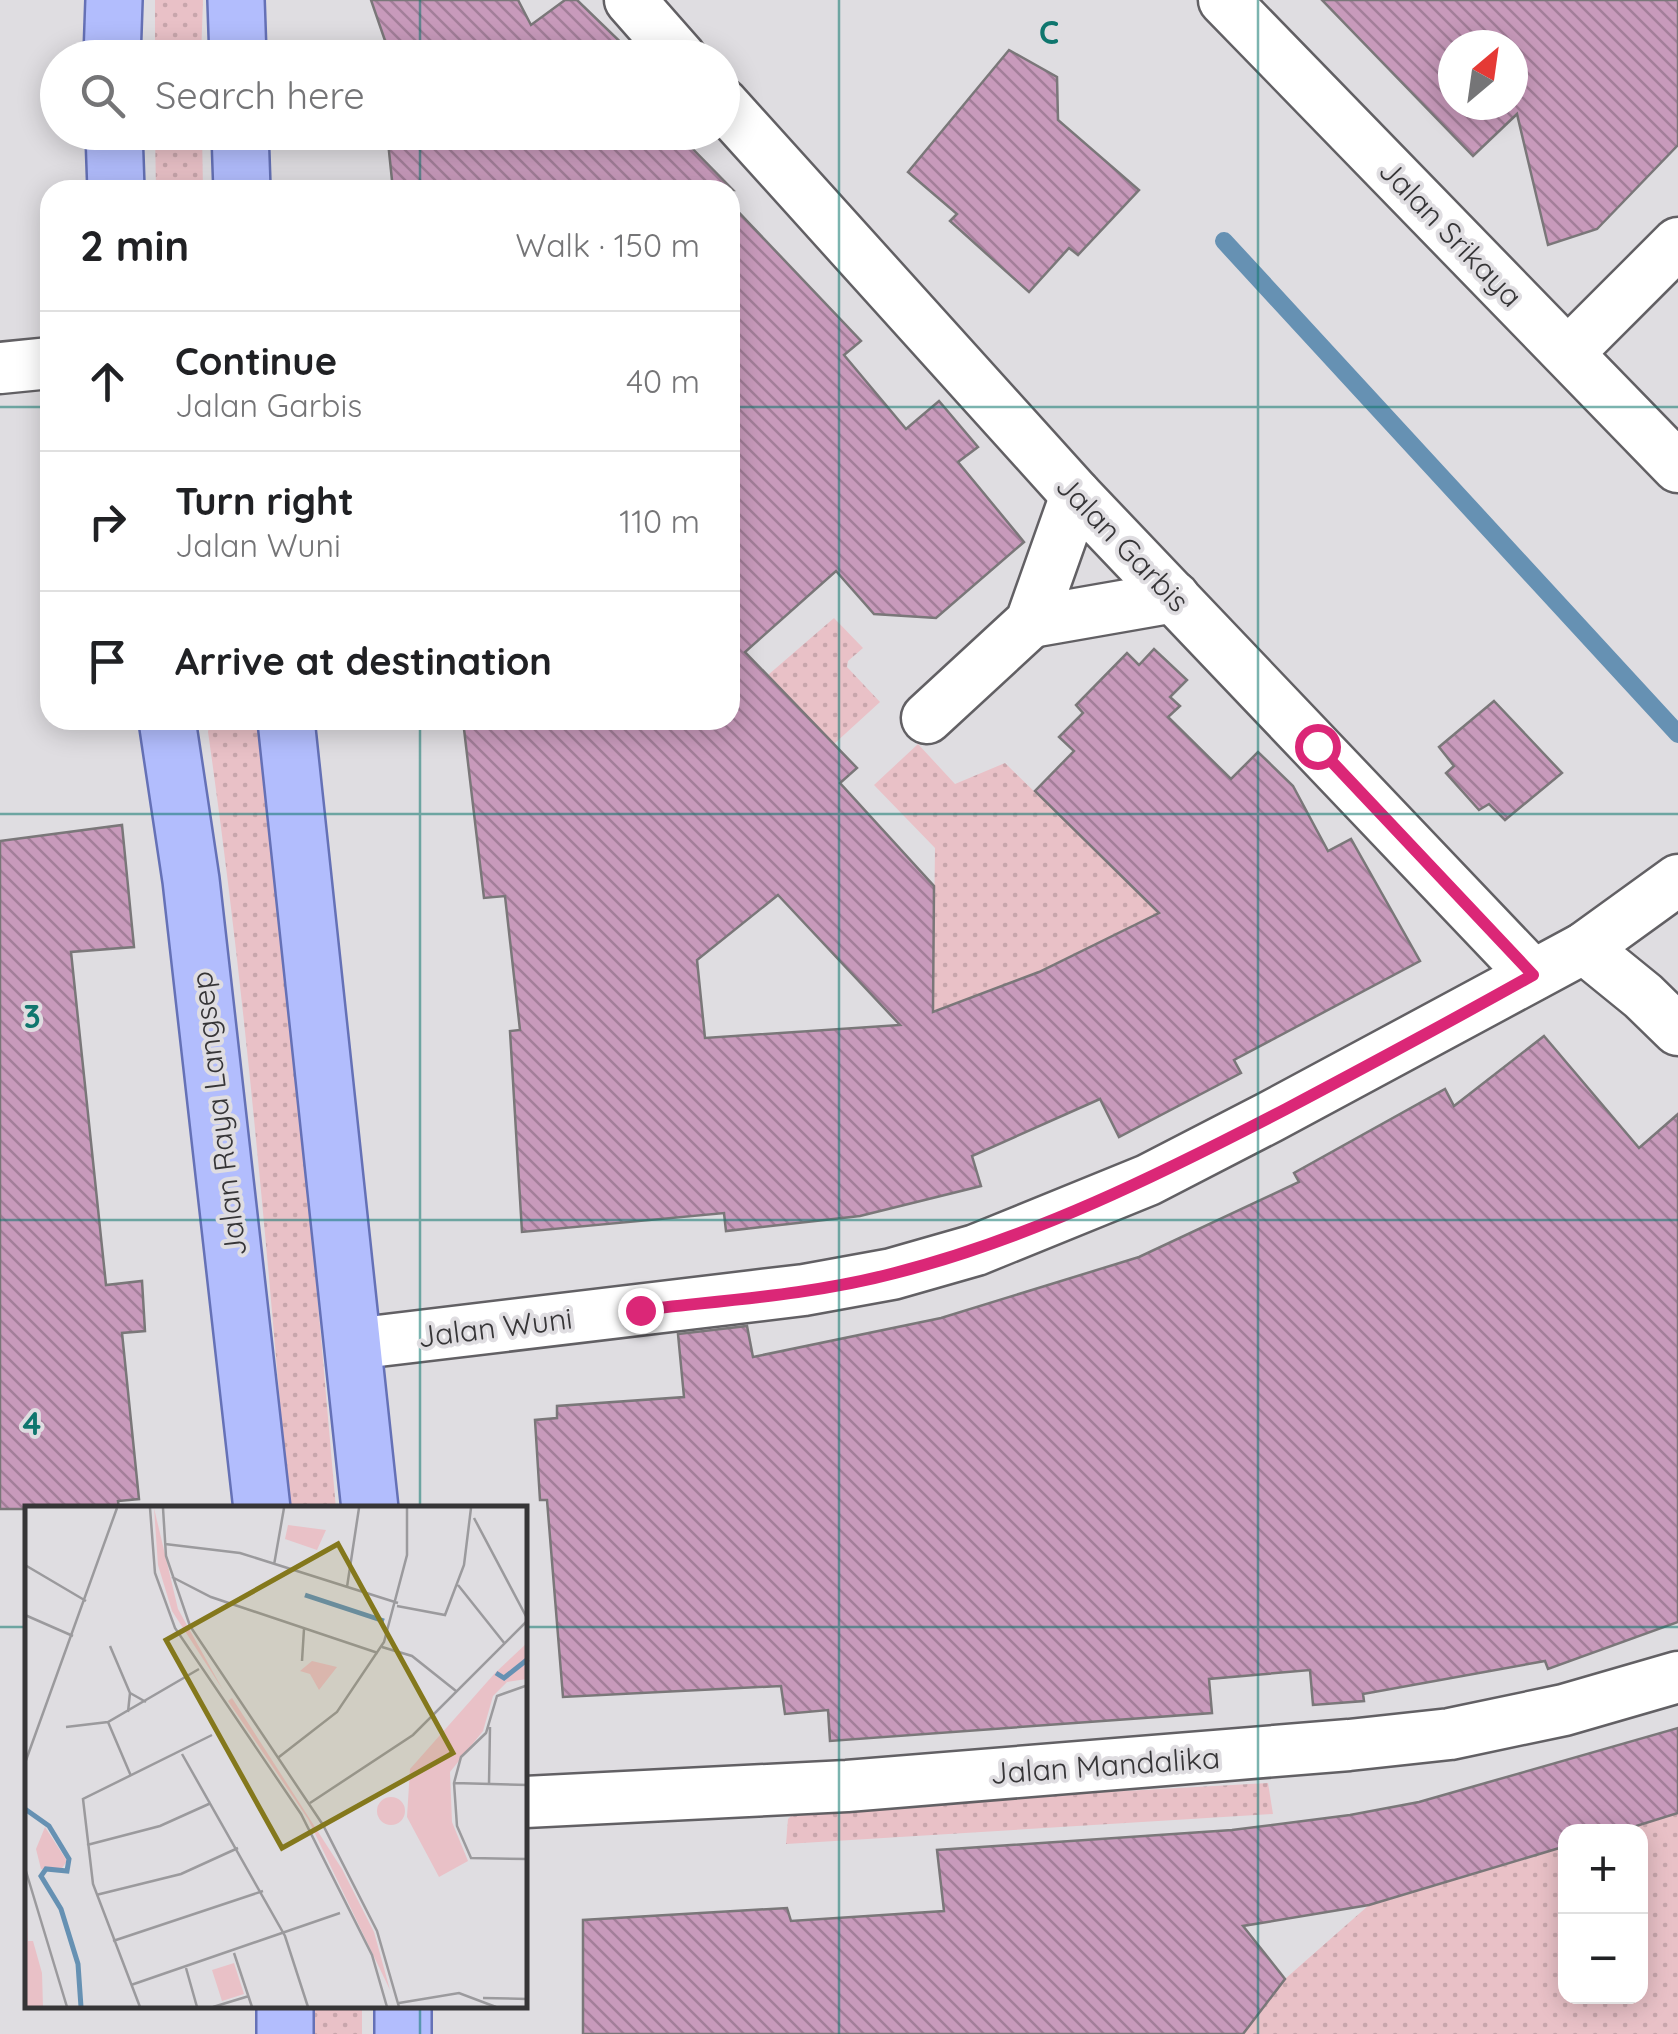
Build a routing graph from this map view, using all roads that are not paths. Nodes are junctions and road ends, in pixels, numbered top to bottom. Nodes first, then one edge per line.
1 (114, 0) edge
2 (236, 0) edge
3 (630, 0) edge
4 (1224, 0) edge
5 (113, 40) edge
6 (237, 40) edge
7 (666, 40) edge
8 (740, 123) edge
9 (115, 150) edge
10 (241, 150) edge
11 (116, 180) edge
12 (242, 180) edge
13 (1678, 243) edge
14 (1568, 353) junction
15 (40, 364) edge
16 (0, 368) edge
17 (1678, 467) edge
18 (1076, 495) junction
19 (1174, 597) junction
20 (1031, 622) junction
21 (927, 718) dead end
22 (168, 730) edge
23 (287, 730) edge
24 (1678, 880) edge
25 (1584, 948) junction
26 (1533, 975) junction
27 (1678, 1030) edge
28 (353, 1344) junction
29 (262, 1506) edge
30 (370, 1506) edge
31 (1678, 1677) edge
32 (528, 1802) edge

1 - 5 main road
2 - 6 main road
3 - 7 street
4 - 14 street, Jalan Srikaya
8 - 18 street, Jalan Garbis
9 - 11 main road
10 - 12 main road
13 - 14 street
14 - 17 street, Jalan Srikaya
15 - 16 street
18 - 19 street, Jalan Garbis
18 - 20 street
19 - 20 street
19 - 26 street, Jalan Garbis
20 - 21 street
22 - 29 main road, Jalan Raya Langsep
23 - 28 main road
24 - 25 street, Jalan Wuni
25 - 26 street, Jalan Wuni
25 - 27 street
26 - 28 street, Jalan Wuni
28 - 30 main road
31 - 32 street, Jalan Mandalika

